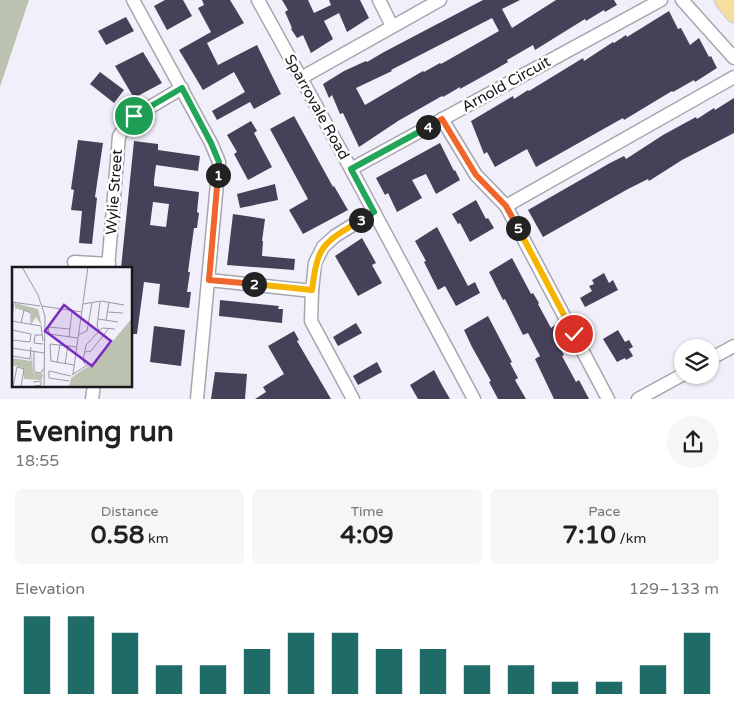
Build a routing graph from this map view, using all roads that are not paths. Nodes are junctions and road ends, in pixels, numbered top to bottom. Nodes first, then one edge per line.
1 (133, 0) edge
2 (258, 0) edge
3 (378, 0) edge
4 (440, 0) edge
5 (660, 0) edge
6 (682, 0) edge
7 (723, 0) edge
8 (734, 14) edge
9 (392, 26) junction
10 (734, 58) edge
11 (734, 77) edge
12 (301, 78) junction
13 (182, 88) junction
14 (442, 119) junction
15 (351, 169) junction
16 (506, 206) junction
17 (374, 212) junction
18 (74, 262) dead end
19 (108, 266) edge
20 (209, 280) junction
21 (312, 290) junction
22 (734, 346) edge
23 (719, 354) edge
24 (674, 379) edge
25 (196, 399) edge
26 (353, 399) edge
27 (474, 399) edge
28 (608, 399) edge
29 (638, 399) edge

1 - 13 street
2 - 12 street, Sparrovale Road
3 - 9 street
4 - 9 street
5 - 14 street, Arnold Circuit
6 - 10 street
7 - 8 main road
9 - 12 street
11 - 16 street
12 - 15 street, Sparrovale Road
13 - 19 street, Wylie Street
13 - 20 street
14 - 15 street, Arnold Circuit
14 - 16 street
15 - 17 street, Sparrovale Road
16 - 28 street
17 - 21 street
17 - 27 street, Sparrovale Road
18 - 19 street
20 - 21 street
20 - 25 street
21 - 26 street
22 - 23 street
24 - 29 street

